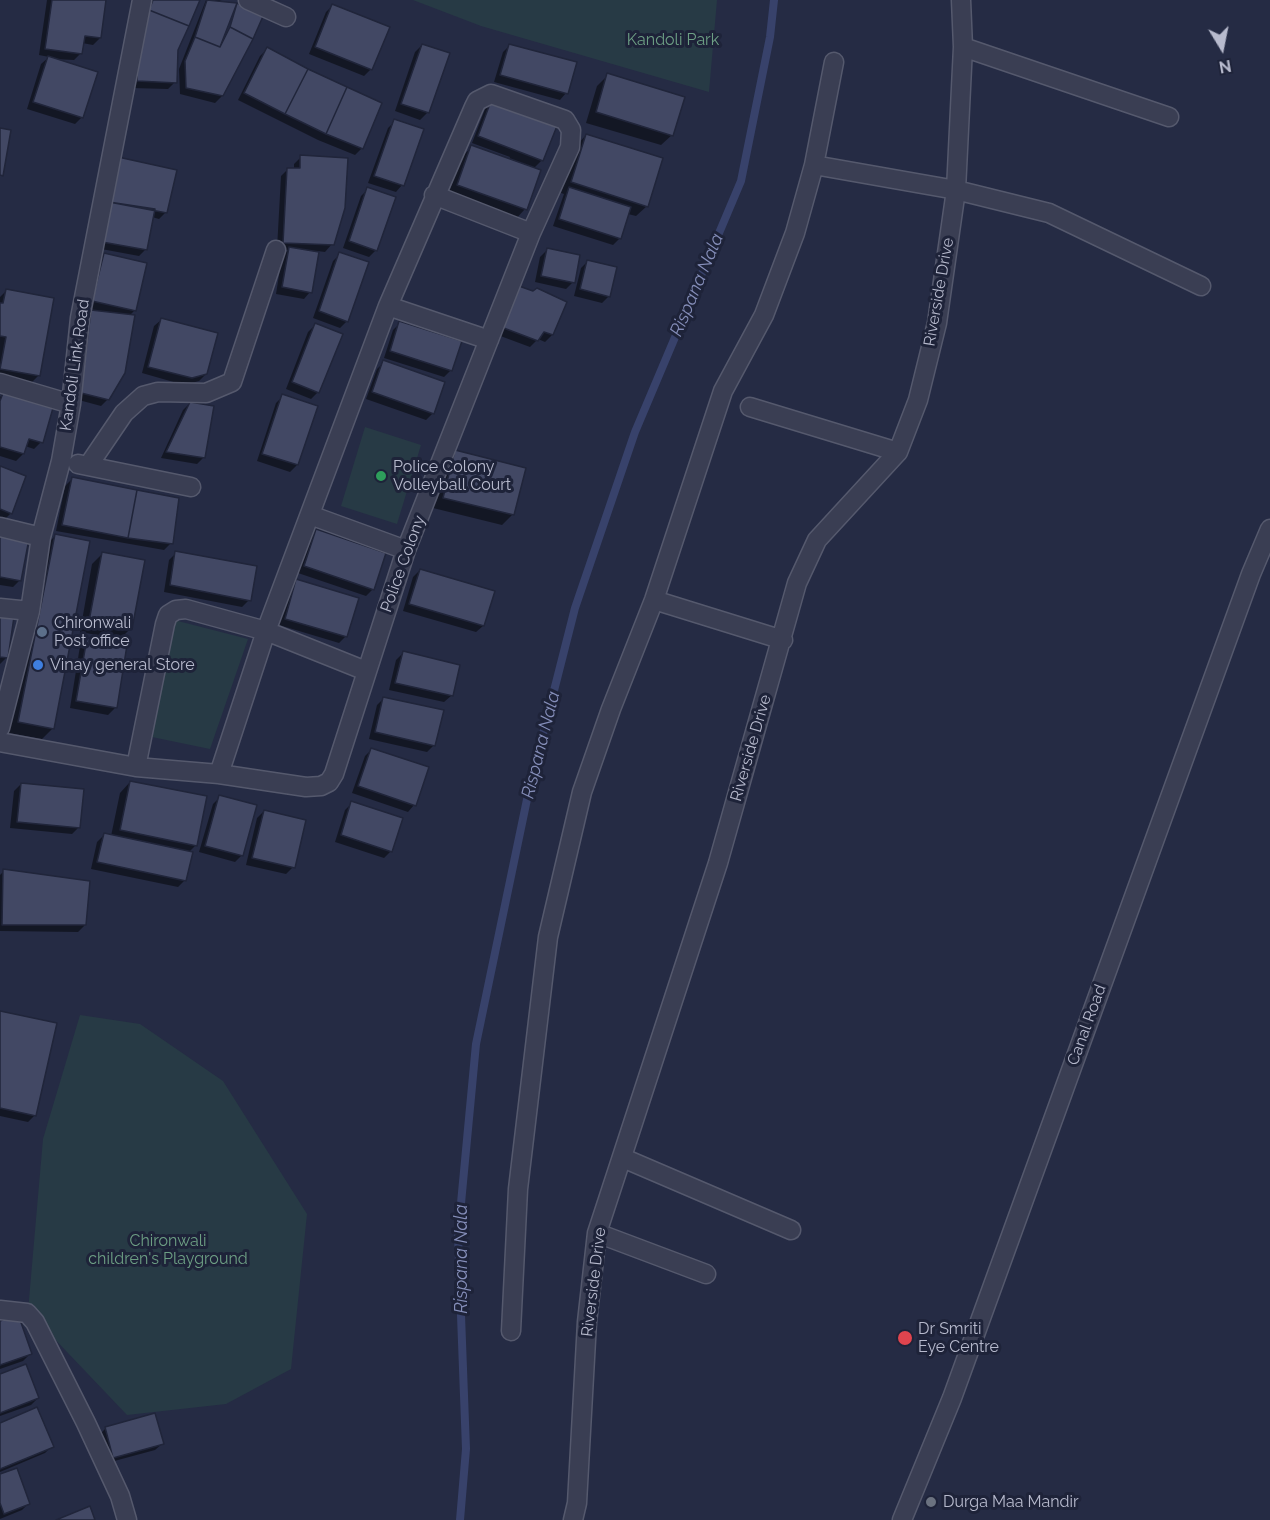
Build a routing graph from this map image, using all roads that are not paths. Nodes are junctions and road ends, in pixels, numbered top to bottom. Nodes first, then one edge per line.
1 (142, 0) edge
2 (248, 0) edge
3 (961, 0) edge
4 (286, 17) dead end
5 (963, 47) junction
6 (834, 62) dead end
7 (1169, 117) dead end
8 (814, 165) junction
9 (956, 190) junction
10 (434, 195) junction
11 (531, 233) junction
12 (276, 250) dead end
13 (1201, 286) dead end
14 (388, 306) junction
15 (489, 340) junction
16 (0, 383) edge
17 (71, 404) junction
18 (750, 407) dead end
19 (898, 452) junction
20 (61, 461) junction
21 (88, 466) junction
22 (191, 487) dead end
23 (310, 514) junction
24 (0, 527) edge
25 (1270, 529) edge
26 (41, 537) junction
27 (406, 550) junction
28 (654, 600) junction
29 (0, 608) edge
30 (30, 611) junction
31 (266, 630) junction
32 (783, 640) junction
33 (366, 671) junction
34 (0, 728) edge
35 (0, 742) edge
36 (136, 767) junction
37 (219, 774) junction
38 (623, 1158) junction
39 (790, 1230) dead end
40 (597, 1233) junction
41 (706, 1274) dead end
42 (0, 1310) edge
43 (511, 1331) dead end
44 (127, 1520) edge
45 (573, 1520) edge
46 (902, 1520) edge

1 - 17 street, Kandoli Link Road
2 - 4 street
3 - 5 street, Riverside Drive
5 - 7 street
5 - 9 street, Riverside Drive
6 - 8 street
8 - 9 street
8 - 28 street
9 - 13 street
9 - 19 street, Riverside Drive
10 - 11 street
10 - 11 street, Police Colony
10 - 14 street
11 - 15 street, Police Colony
12 - 21 street
14 - 15 street
14 - 23 street
15 - 27 street, Police Colony
16 - 17 street
17 - 20 street, Kandoli Link Road
18 - 19 street
19 - 32 street, Riverside Drive
20 - 21 street
20 - 26 street, Kandoli Link Road
21 - 22 street
23 - 27 street
23 - 31 street
24 - 26 street
25 - 46 street, Canal Road
26 - 30 street, Kandoli Link Road
27 - 33 street, Police Colony
28 - 32 street
28 - 43 street
29 - 30 street
30 - 34 street, Kandoli Link Road
31 - 33 street
31 - 36 street
31 - 37 street
32 - 38 street, Riverside Drive
33 - 37 street, Police Colony
35 - 36 street
36 - 37 street
38 - 39 street
38 - 40 street, Riverside Drive
40 - 41 street
40 - 45 street, Riverside Drive
42 - 44 street

